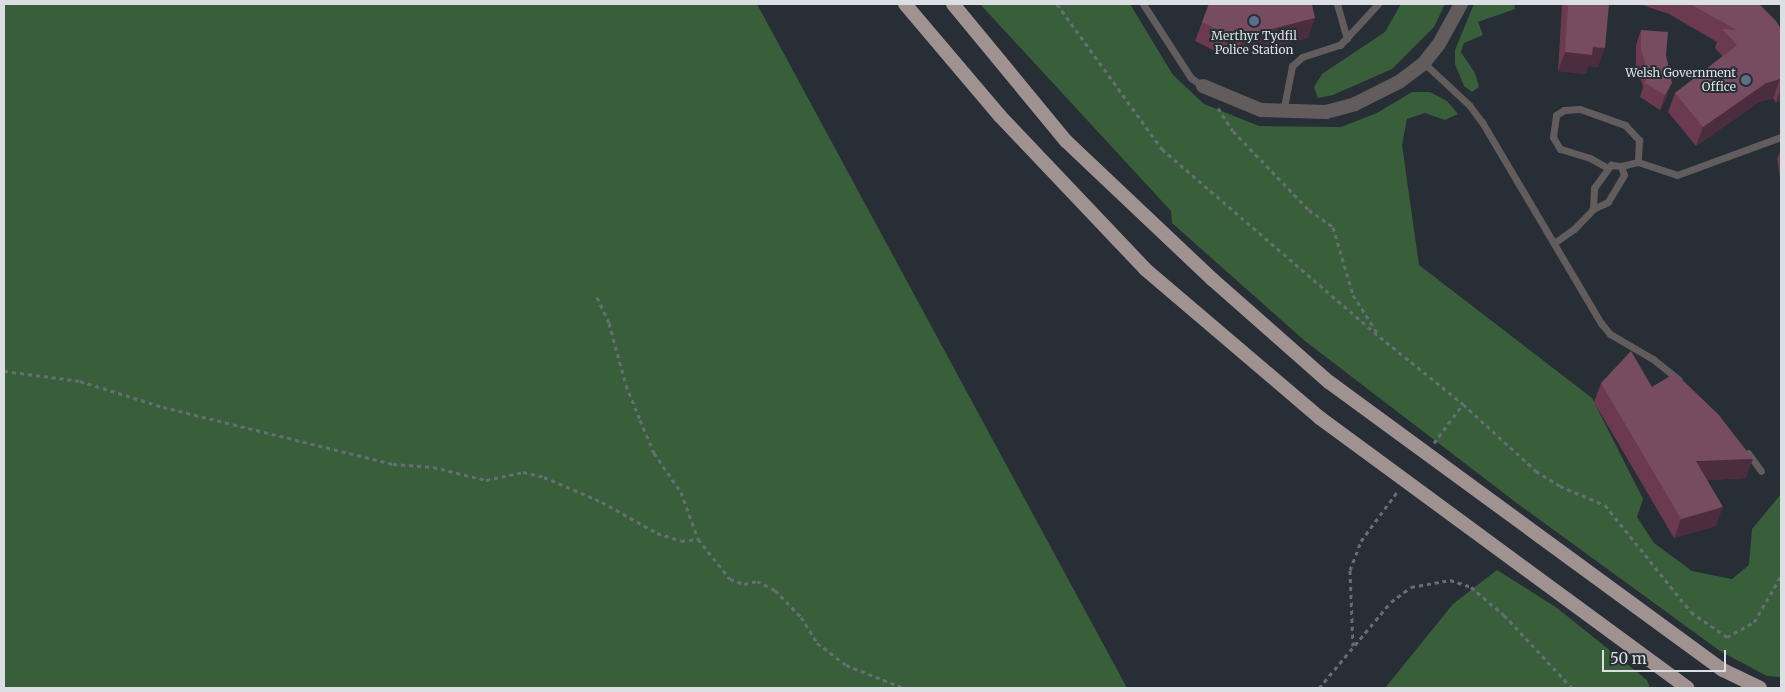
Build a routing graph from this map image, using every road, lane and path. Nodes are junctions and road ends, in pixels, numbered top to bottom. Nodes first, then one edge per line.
1 (905, 4) edge
2 (953, 4) edge
3 (1057, 4) edge
4 (1143, 4) edge
5 (1337, 4) edge
6 (1378, 4) edge
7 (1462, 4) edge
8 (1347, 39) junction
9 (1424, 63) junction
10 (1203, 86) junction
11 (1283, 112) junction
12 (1781, 137) edge
13 (1638, 162) junction
14 (1621, 166) junction
15 (1608, 168) junction
16 (1592, 209) junction
17 (1554, 243) junction
18 (596, 297) dead end
19 (1380, 337) junction
20 (4, 371) edge
21 (1687, 387) edge
22 (1743, 447) edge
23 (1761, 471) dead end
24 (698, 540) junction
25 (1361, 541) dead end
26 (1781, 576) edge
27 (1353, 646) junction
28 (904, 688) edge
29 (1319, 688) edge
30 (1572, 688) edge
31 (1688, 688) edge
32 (1760, 688) edge

1 - 31 highway
2 - 32 highway
3 - 19 path
4 - 10 lane
5 - 8 lane
6 - 8 lane
7 - 9 street
8 - 11 lane
9 - 11 street
9 - 17 lane
10 - 11 street
10 - 19 path
12 - 13 lane
13 - 14 lane
13 - 15 lane
14 - 15 lane
14 - 16 lane
15 - 16 lane
16 - 17 lane
17 - 21 lane
18 - 24 path
19 - 26 path
20 - 24 path
22 - 23 lane
24 - 28 path
25 - 27 path
27 - 29 path
27 - 30 path

